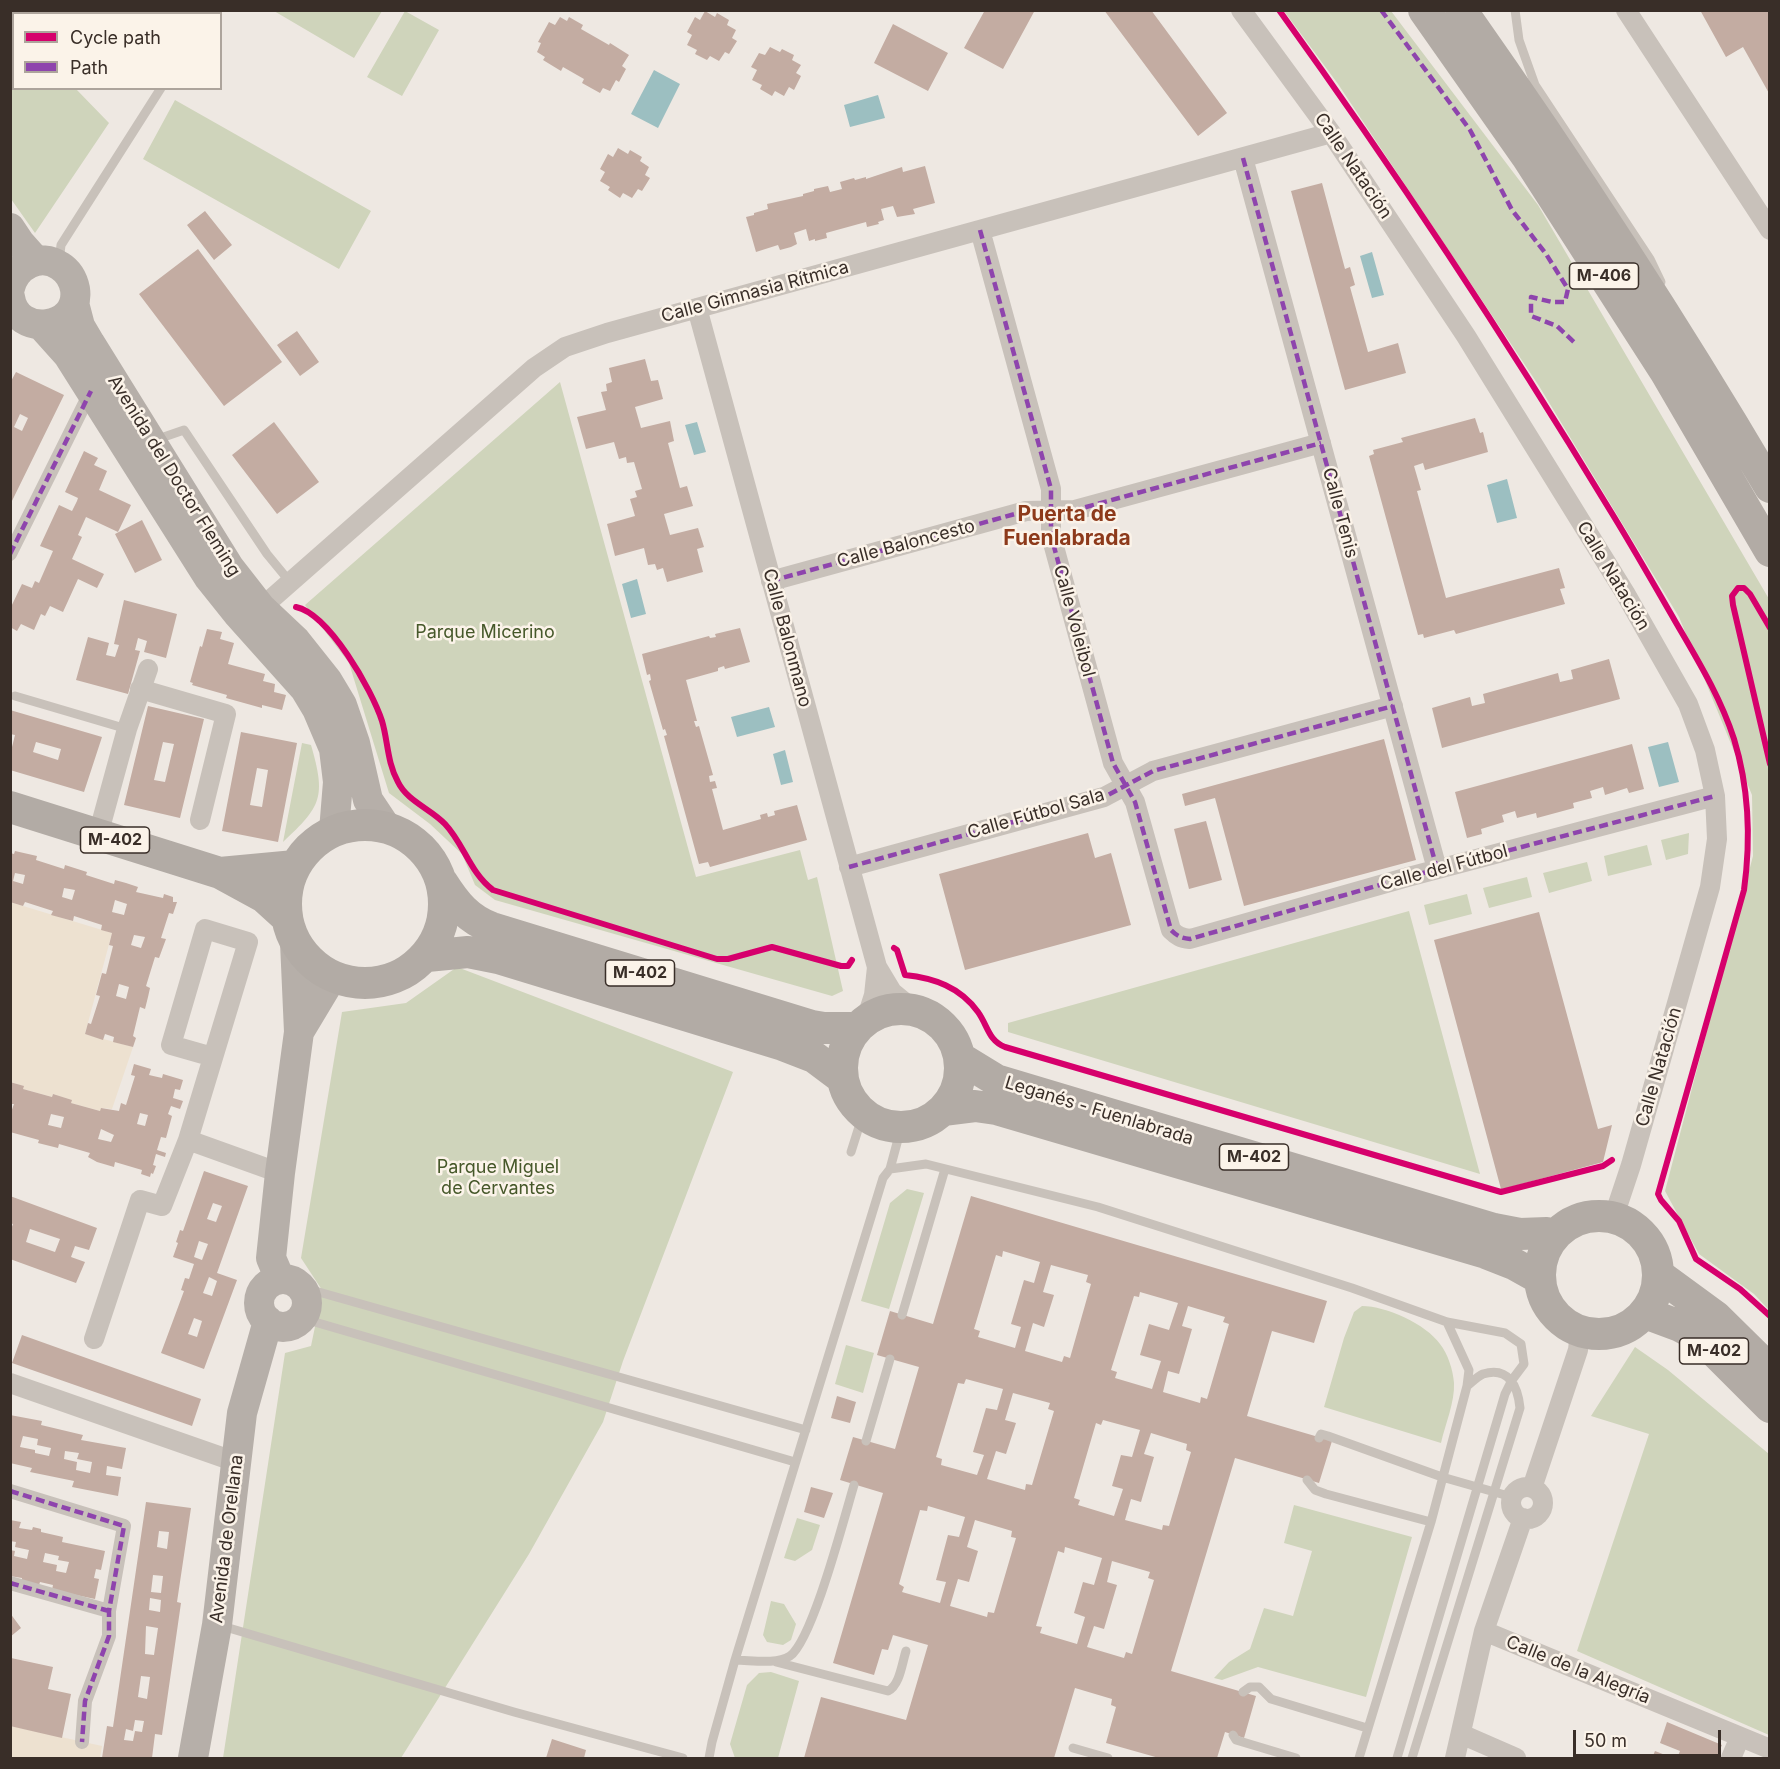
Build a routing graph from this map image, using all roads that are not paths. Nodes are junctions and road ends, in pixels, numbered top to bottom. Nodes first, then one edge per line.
1 (1241, 10) edge
2 (1424, 10) edge
3 (1461, 10) edge
4 (1515, 10) edge
5 (1626, 10) edge
6 (160, 90) edge
7 (1331, 133) junction
8 (1243, 158) junction
9 (10, 228) edge
10 (980, 230) junction
11 (1770, 230) edge
12 (47, 262) junction
13 (1665, 290) dead end
14 (12, 302) edge
15 (74, 303) junction
16 (696, 308) junction
17 (1680, 320) dead end
18 (42, 326) junction
19 (91, 391) junction
20 (1726, 413) junction
21 (152, 442) junction
22 (1321, 443) junction
23 (1770, 487) edge
24 (1050, 511) junction
25 (1770, 551) edge
26 (10, 554) edge
27 (771, 581) junction
28 (290, 582) junction
29 (261, 608) junction
30 (148, 669) dead end
31 (140, 689) junction
32 (15, 696) dead end
33 (1393, 706) junction
34 (127, 729) junction
35 (1125, 786) junction
36 (1714, 796) junction
37 (10, 807) edge
38 (200, 820) dead end
39 (386, 827) junction
40 (334, 831) junction
41 (98, 835) junction
42 (295, 866) junction
43 (849, 867) junction
44 (1437, 869) junction
45 (220, 873) junction
46 (442, 882) junction
47 (291, 929) junction
48 (1175, 935) joint
49 (427, 956) junction
50 (877, 967) junction
51 (332, 977) junction
52 (914, 1010) junction
53 (861, 1024) junction
54 (299, 1032) junction
55 (213, 1057) junction
56 (960, 1058) junction
57 (842, 1078) junction
58 (943, 1110) junction
59 (862, 1114) junction
60 (901, 1128) junction
61 (188, 1140) junction
62 (851, 1152) dead end
63 (890, 1169) junction
64 (945, 1169) junction
65 (280, 1173) junction
66 (1614, 1216) junction
67 (1556, 1235) junction
68 (1660, 1276) junction
69 (1539, 1278) junction
70 (290, 1283) junction
71 (1645, 1313) junction
72 (902, 1315) dead end
73 (301, 1318) junction
74 (268, 1321) junction
75 (1447, 1322) junction
76 (1580, 1331) junction
77 (94, 1339) dead end
78 (890, 1359) dead end
79 (1770, 1370) edge
80 (1512, 1380) junction
81 (10, 1383) edge
82 (1467, 1386) junction
83 (1770, 1407) edge
84 (806, 1430) junction
85 (1319, 1438) dead end
86 (866, 1441) dead end
87 (236, 1462) junction
88 (795, 1462) junction
89 (1443, 1477) junction
90 (1307, 1480) dead end
91 (854, 1485) dead end
92 (1478, 1487) junction
93 (1532, 1488) junction
94 (10, 1491) edge
95 (1504, 1494) junction
96 (1522, 1518) junction
97 (1431, 1522) junction
98 (10, 1583) edge
99 (109, 1611) junction
100 (217, 1625) junction
101 (1484, 1631) junction
102 (906, 1651) dead end
103 (735, 1660) junction
104 (771, 1661) junction
105 (1243, 1692) dead end
106 (1367, 1728) junction
107 (1461, 1734) junction
108 (1233, 1735) dead end
109 (1740, 1737) junction
110 (82, 1742) dead end
111 (1073, 1748) dead end
112 (1770, 1749) edge
113 (193, 1758) edge
114 (684, 1758) edge
115 (710, 1758) edge
116 (1108, 1758) edge
117 (1296, 1758) edge
118 (1359, 1758) edge
119 (1397, 1758) edge
120 (1412, 1758) edge
121 (1455, 1758) edge
122 (1516, 1758) edge
123 (1731, 1758) edge

1 - 7 street, Calle Natación
2 - 25 highway, M-406
3 - 20 highway, M-406
4 - 13 lane
5 - 11 street
6 - 12 lane
7 - 8 street, Calle Gimnasia Rítmica
7 - 36 street, Calle Natación
8 - 10 street, Calle Gimnasia Rítmica
8 - 22 street, Calle Tenis
9 - 12 main road
10 - 16 street, Calle Gimnasia Rítmica
10 - 24 street, Calle Voleibol
12 - 14 main road
12 - 15 main road
14 - 18 main road
15 - 18 main road
15 - 21 main road, Avenida del Doctor Fleming
16 - 27 street, Calle Balonmano
16 - 28 street, Calle Gimnasia Rítmica
17 - 20 lane
18 - 19 main road, Avenida del Doctor Fleming
19 - 26 street
19 - 40 main road, Avenida del Doctor Fleming
20 - 23 highway, M-406
21 - 28 lane
21 - 29 main road, Avenida del Doctor Fleming
22 - 24 street, Calle Baloncesto
22 - 33 street, Calle Tenis
24 - 27 street, Calle Baloncesto
24 - 35 street, Calle Voleibol
27 - 43 street, Calle Balonmano
28 - 29 street, Calle Gimnasia Rítmica
29 - 39 main road, Avenida del Doctor Fleming
30 - 31 street
31 - 34 street
31 - 38 street
32 - 34 lane
33 - 35 street, Calle Fútbol Sala
33 - 44 street, Calle Tenis
34 - 41 street
35 - 43 street, Calle Fútbol Sala
35 - 48 street, Calle Voleibol
36 - 44 street, Calle del Fútbol
36 - 66 street, Calle Natación
37 - 41 highway, M-402
39 - 40 highway
39 - 46 highway
40 - 42 highway
41 - 45 highway, M-402
42 - 45 highway
42 - 47 highway
43 - 50 street, Calle Balonmano
44 - 48 street, Calle del Fútbol
45 - 47 highway
46 - 49 highway
46 - 53 highway, M-402
47 - 51 highway
47 - 54 main road
49 - 51 highway
49 - 57 highway, M-402
50 - 52 street, Calle Balonmano
50 - 53 street, Calle Balonmano
51 - 54 main road
52 - 53 highway, M-402
52 - 56 highway, M-402
53 - 57 highway
54 - 65 main road
55 - 55 street
55 - 61 street
56 - 58 highway, Leganés - Fuenlabrada / M-402
56 - 67 highway, Leganés - Fuenlabrada / M-402
57 - 59 highway, M-402
58 - 60 highway, Leganés - Fuenlabrada / M-402
58 - 69 highway, Leganés - Fuenlabrada / M-402
59 - 60 highway
59 - 62 lane
60 - 63 lane
61 - 65 street
61 - 77 street
63 - 64 lane
63 - 84 lane
64 - 72 lane
64 - 75 lane
65 - 70 main road
66 - 67 highway
66 - 68 highway
67 - 69 highway
68 - 71 highway
68 - 79 highway, M-402
69 - 76 highway
70 - 73 main road
70 - 74 main road, Avenida de Orellana
70 - 84 lane
71 - 76 highway
71 - 83 highway, M-402
73 - 74 main road
73 - 88 lane
74 - 87 main road, Avenida de Orellana
75 - 80 lane
75 - 82 lane
76 - 93 street
78 - 86 lane
80 - 82 lane
80 - 92 lane
80 - 95 lane
81 - 87 street
82 - 89 lane
84 - 88 lane
85 - 89 lane
87 - 100 main road, Avenida de Orellana
88 - 103 lane
89 - 92 lane
89 - 97 lane
90 - 97 lane
91 - 104 lane
92 - 95 lane
92 - 119 lane
93 - 95 street
93 - 96 street
94 - 99 street
95 - 96 street
95 - 120 lane
96 - 101 street
97 - 106 lane
98 - 99 street
99 - 110 street
100 - 113 main road, Avenida de Orellana
100 - 114 lane
101 - 107 street, Calle de la Alegría
101 - 109 street, Calle de la Alegría
102 - 104 lane
103 - 104 lane
103 - 115 lane
105 - 106 lane
106 - 118 lane
107 - 121 street, Calle de la Alegría
107 - 122 street
108 - 117 lane
109 - 112 street, Calle de la Alegría
109 - 123 street
111 - 116 lane

